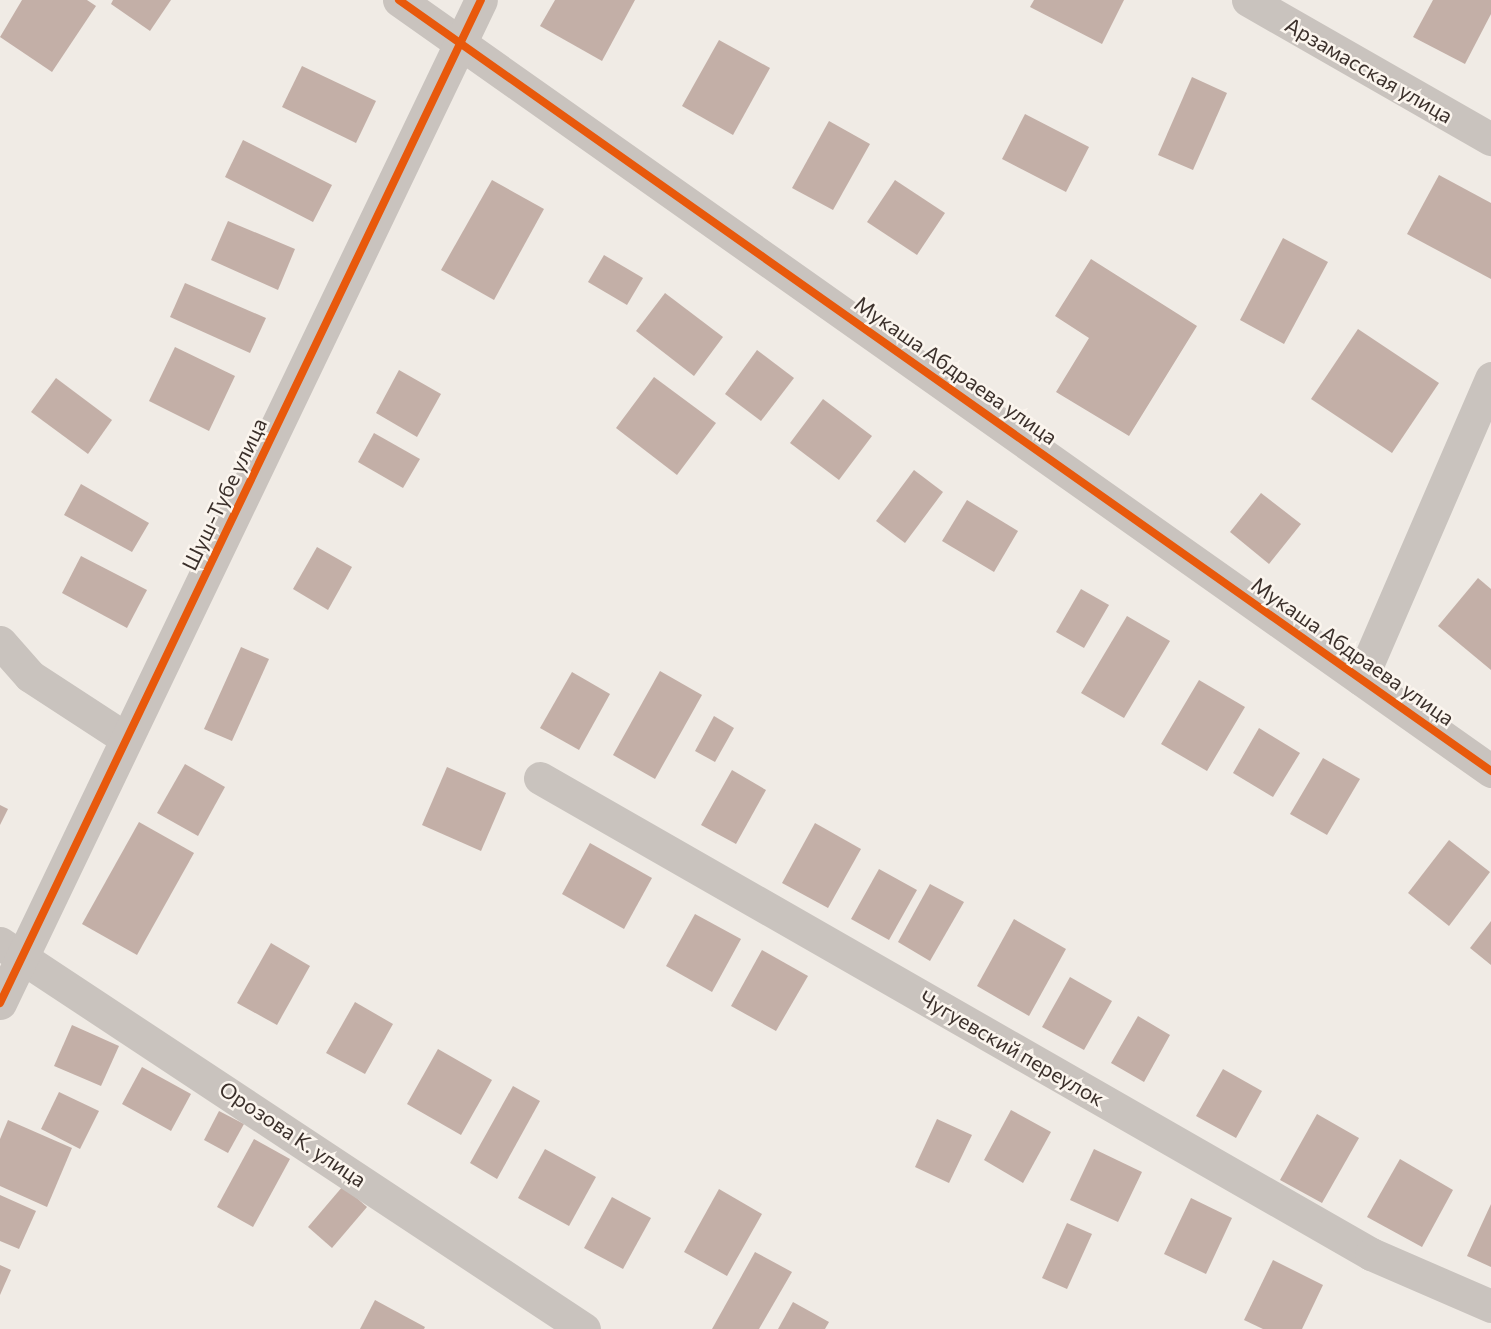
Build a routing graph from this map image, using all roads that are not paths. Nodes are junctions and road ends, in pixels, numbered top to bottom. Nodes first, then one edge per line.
1 (399, 0) edge
2 (482, 0) edge
3 (1248, 0) edge
4 (462, 44) junction
5 (1491, 139) edge
6 (1491, 378) edge
7 (0, 642) edge
8 (1361, 679) junction
9 (125, 738) junction
10 (1491, 771) edge
11 (540, 777) dead end
12 (11, 947) edge
13 (0, 1003) edge
14 (1491, 1306) edge
15 (584, 1329) edge

1 - 4 street, Мукаша Абдраева улица
2 - 4 street, Шуш-Тубе улица
3 - 5 street, Арзамасская улица
4 - 8 street, Мукаша Абдраева улица
4 - 9 street, Шуш-Тубе улица
6 - 8 street
7 - 9 street
8 - 10 street, Мукаша Абдраева улица
9 - 12 street, Шуш-Тубе улица
11 - 14 street, Чугуевский переулок
12 - 13 street, Шуш-Тубе улица
12 - 15 street, Орозова К. улица

